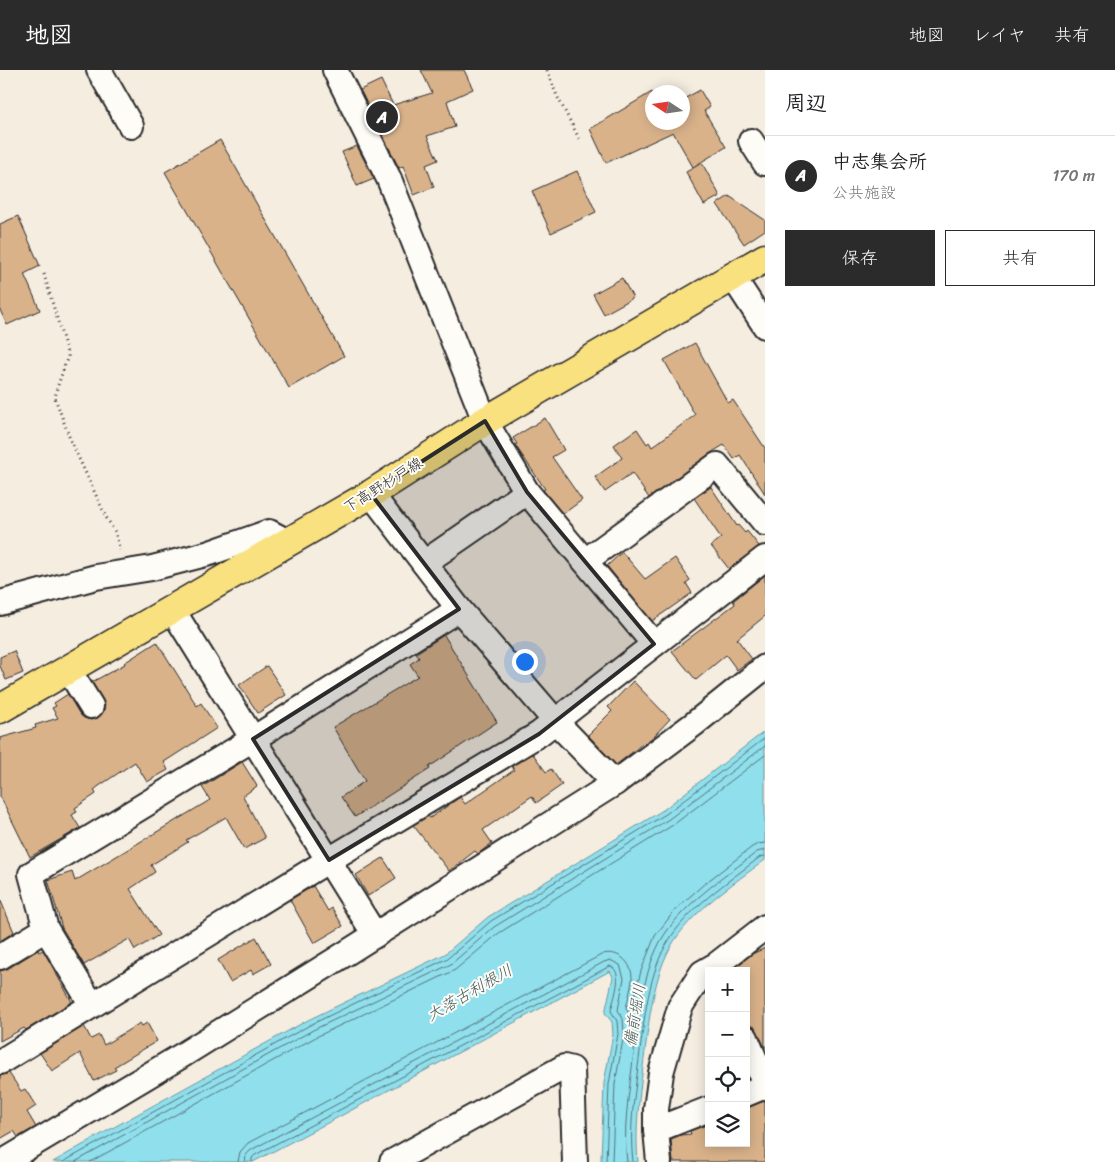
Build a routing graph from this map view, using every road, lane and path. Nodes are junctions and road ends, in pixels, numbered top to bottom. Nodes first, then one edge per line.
1 (99, 70) edge
2 (335, 70) edge
3 (547, 70) edge
4 (132, 126) dead end
5 (751, 141) dead end
6 (581, 142) dead end
7 (765, 162) edge
8 (765, 258) edge
9 (44, 274) dead end
10 (733, 277) junction
11 (765, 326) edge
12 (485, 421) junction
13 (527, 492) junction
14 (371, 494) junction
15 (765, 523) edge
16 (288, 542) junction
17 (765, 558) edge
18 (585, 561) junction
19 (424, 563) junction
20 (126, 572) junction
21 (2, 597) edge
22 (172, 609) junction
23 (459, 609) junction
24 (654, 644) junction
25 (765, 667) edge
26 (68, 669) junction
27 (91, 706) dead end
28 (0, 710) edge
29 (556, 722) junction
30 (253, 739) junction
31 (615, 783) junction
32 (329, 860) junction
33 (765, 927) edge
34 (46, 929) junction
35 (375, 935) junction
36 (0, 957) edge
37 (718, 967) edge
38 (705, 972) edge
39 (92, 1005) junction
40 (750, 1048) edge
41 (0, 1062) edge
42 (765, 1085) edge
43 (750, 1092) edge
44 (705, 1110) edge
45 (656, 1130) junction
46 (3, 1162) edge
47 (392, 1162) edge
48 (575, 1162) edge
49 (659, 1162) edge

1 - 4 street
2 - 12 street
3 - 6 path
5 - 7 street
8 - 10 main road, 下高野杉戸線
9 - 20 path
10 - 11 street
10 - 12 main road, 下高野杉戸線
12 - 13 street
12 - 14 main road, 下高野杉戸線
13 - 18 street
13 - 19 street
14 - 16 main road, 下高野杉戸線
14 - 19 street
15 - 18 street
16 - 20 street
16 - 22 main road, 下高野杉戸線
17 - 24 street
18 - 24 street
19 - 23 street
20 - 21 street
22 - 26 main road, 下高野杉戸線
22 - 30 street
23 - 29 street
23 - 30 street
24 - 29 street
25 - 31 street
26 - 27 street
26 - 28 main road, 下高野杉戸線
29 - 31 street
29 - 32 street
30 - 32 street
30 - 34 street
31 - 35 street
32 - 35 street
32 - 39 street
33 - 37 street
34 - 36 street
34 - 39 street
35 - 46 street
38 - 45 street
39 - 41 street
40 - 42 street
42 - 43 street
44 - 45 street
45 - 49 street
47 - 48 street

